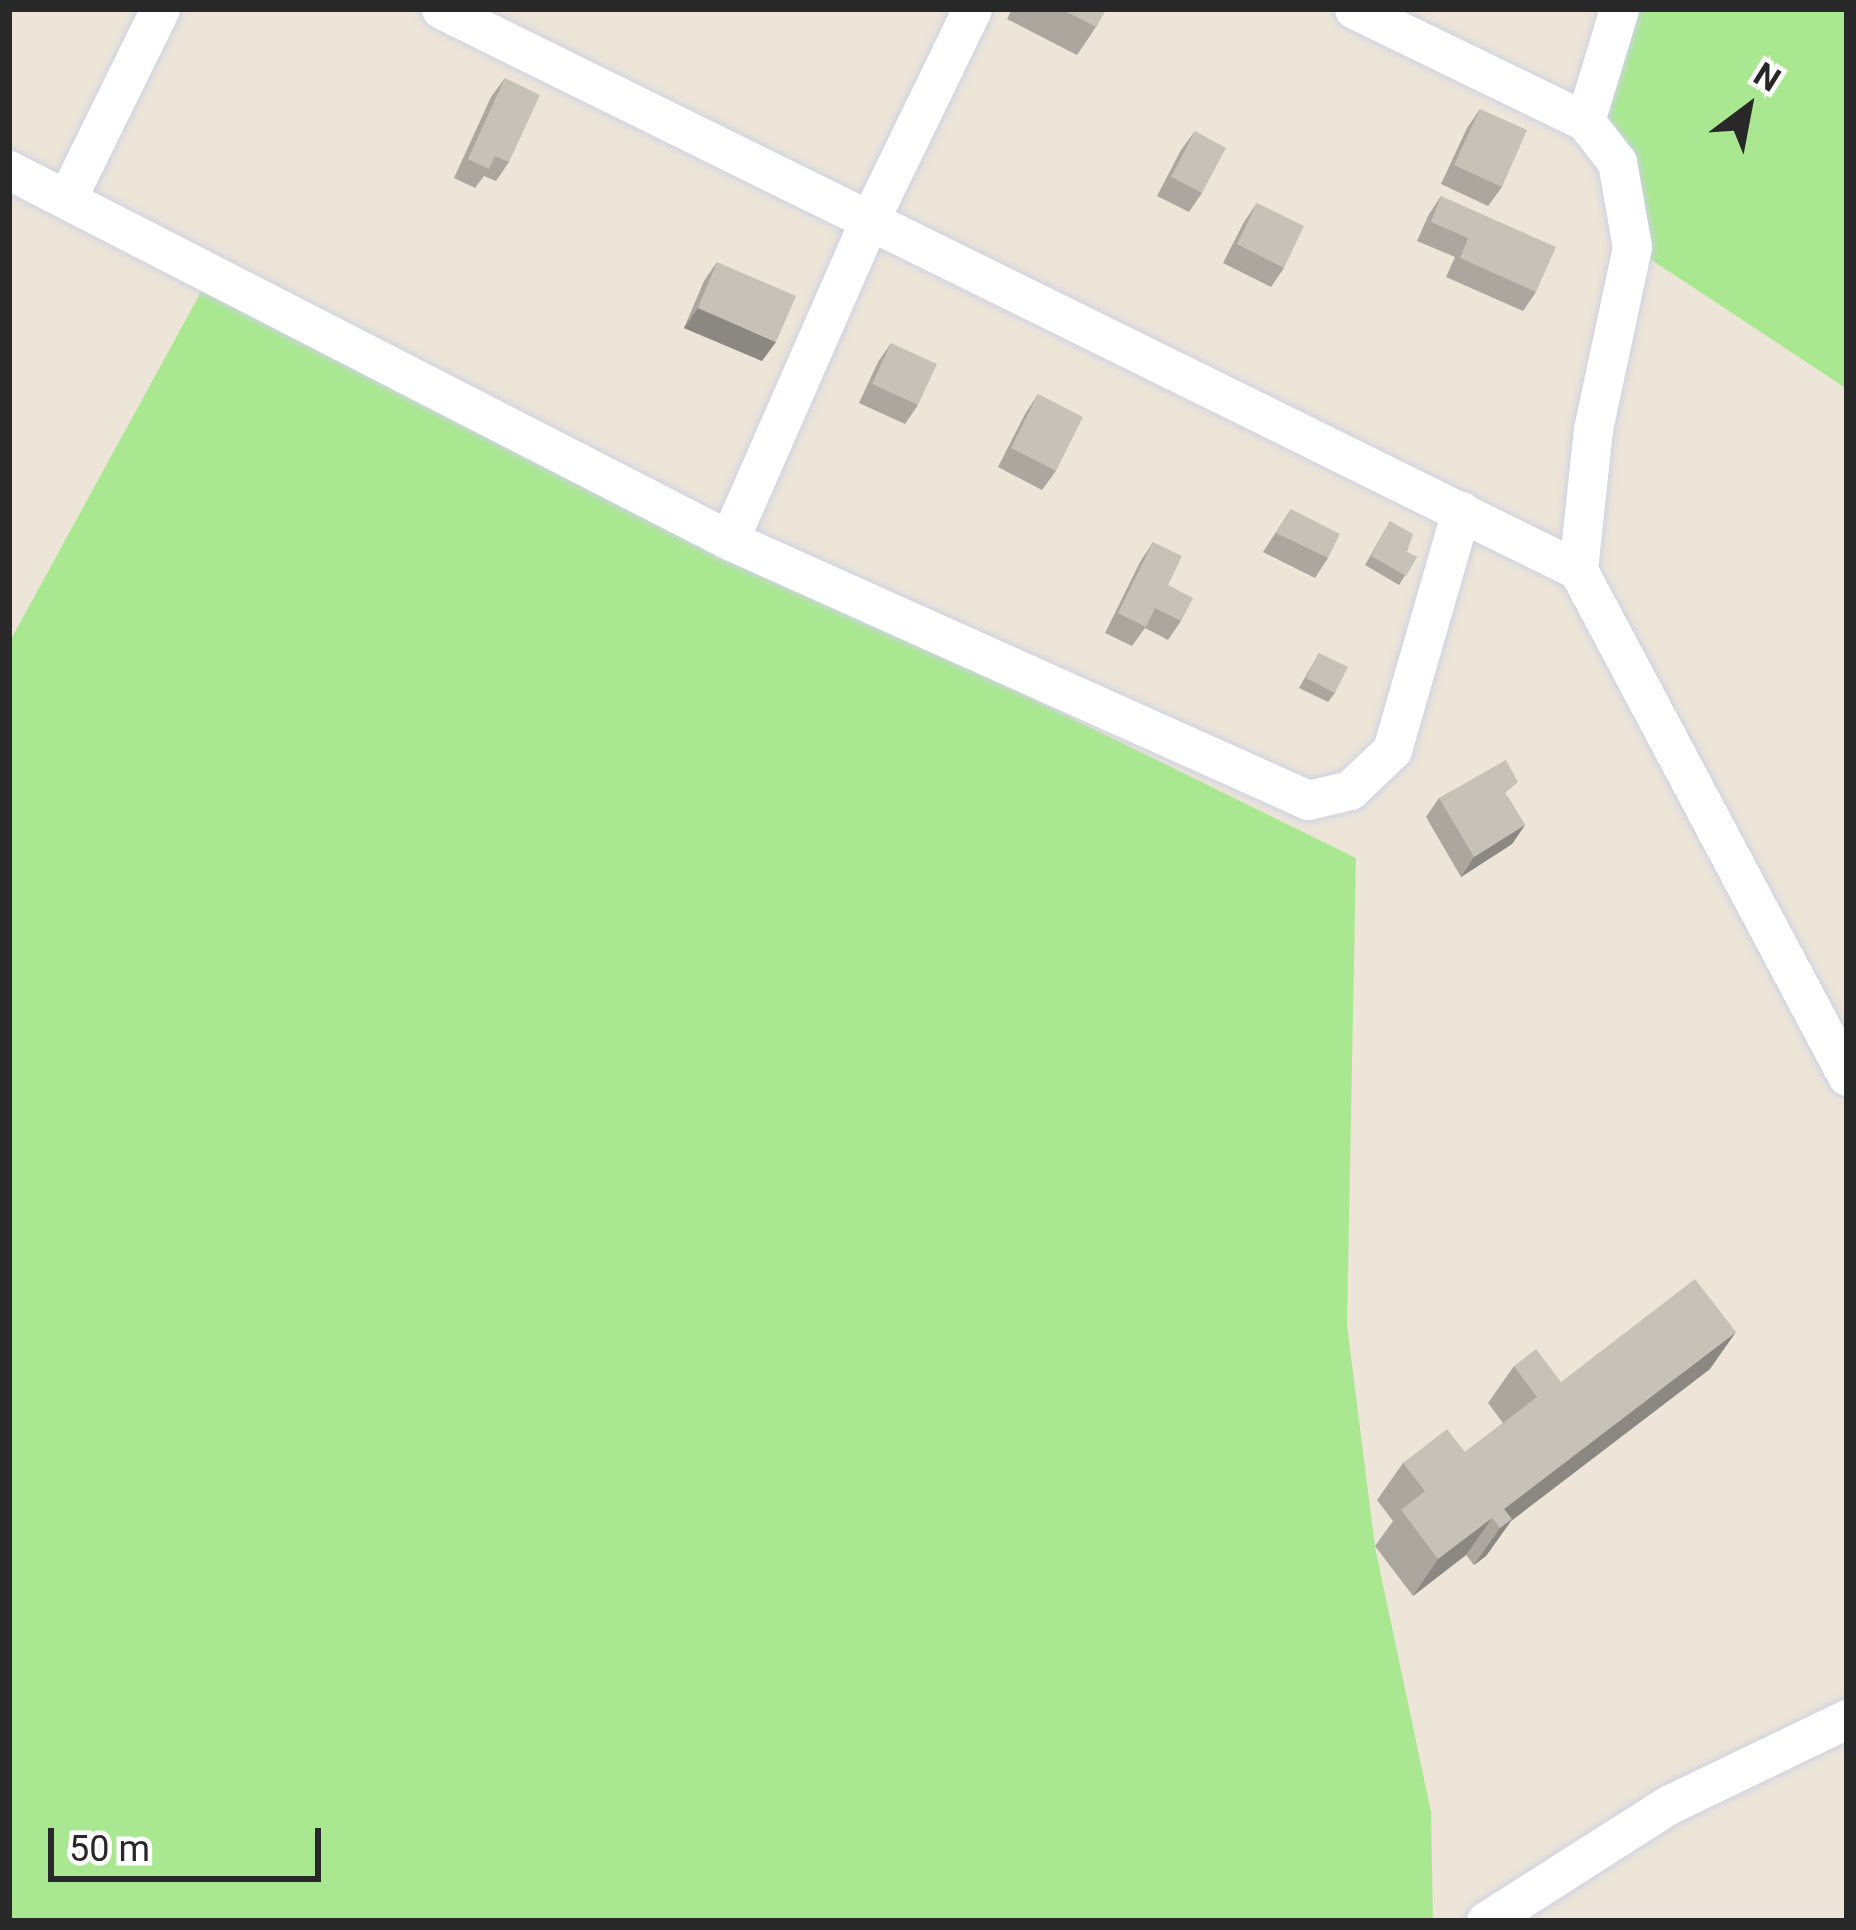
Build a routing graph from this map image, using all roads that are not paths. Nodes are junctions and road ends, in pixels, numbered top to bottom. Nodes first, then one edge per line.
1 (160, 9) edge
2 (441, 9) edge
3 (972, 9) edge
4 (1354, 9) edge
5 (1618, 9) edge
6 (1586, 121) junction
7 (9, 170) edge
8 (68, 196) junction
9 (871, 217) junction
10 (1461, 511) junction
11 (729, 541) junction
12 (1578, 570) junction
13 (1847, 1076) edge
14 (1847, 1719) edge
15 (1486, 1921) edge

1 - 8 street
2 - 9 street
3 - 9 street
4 - 6 street
5 - 6 street
6 - 12 street
7 - 8 street
8 - 11 street
9 - 10 street
9 - 11 street
10 - 11 street
10 - 12 street
12 - 13 street
14 - 15 street

